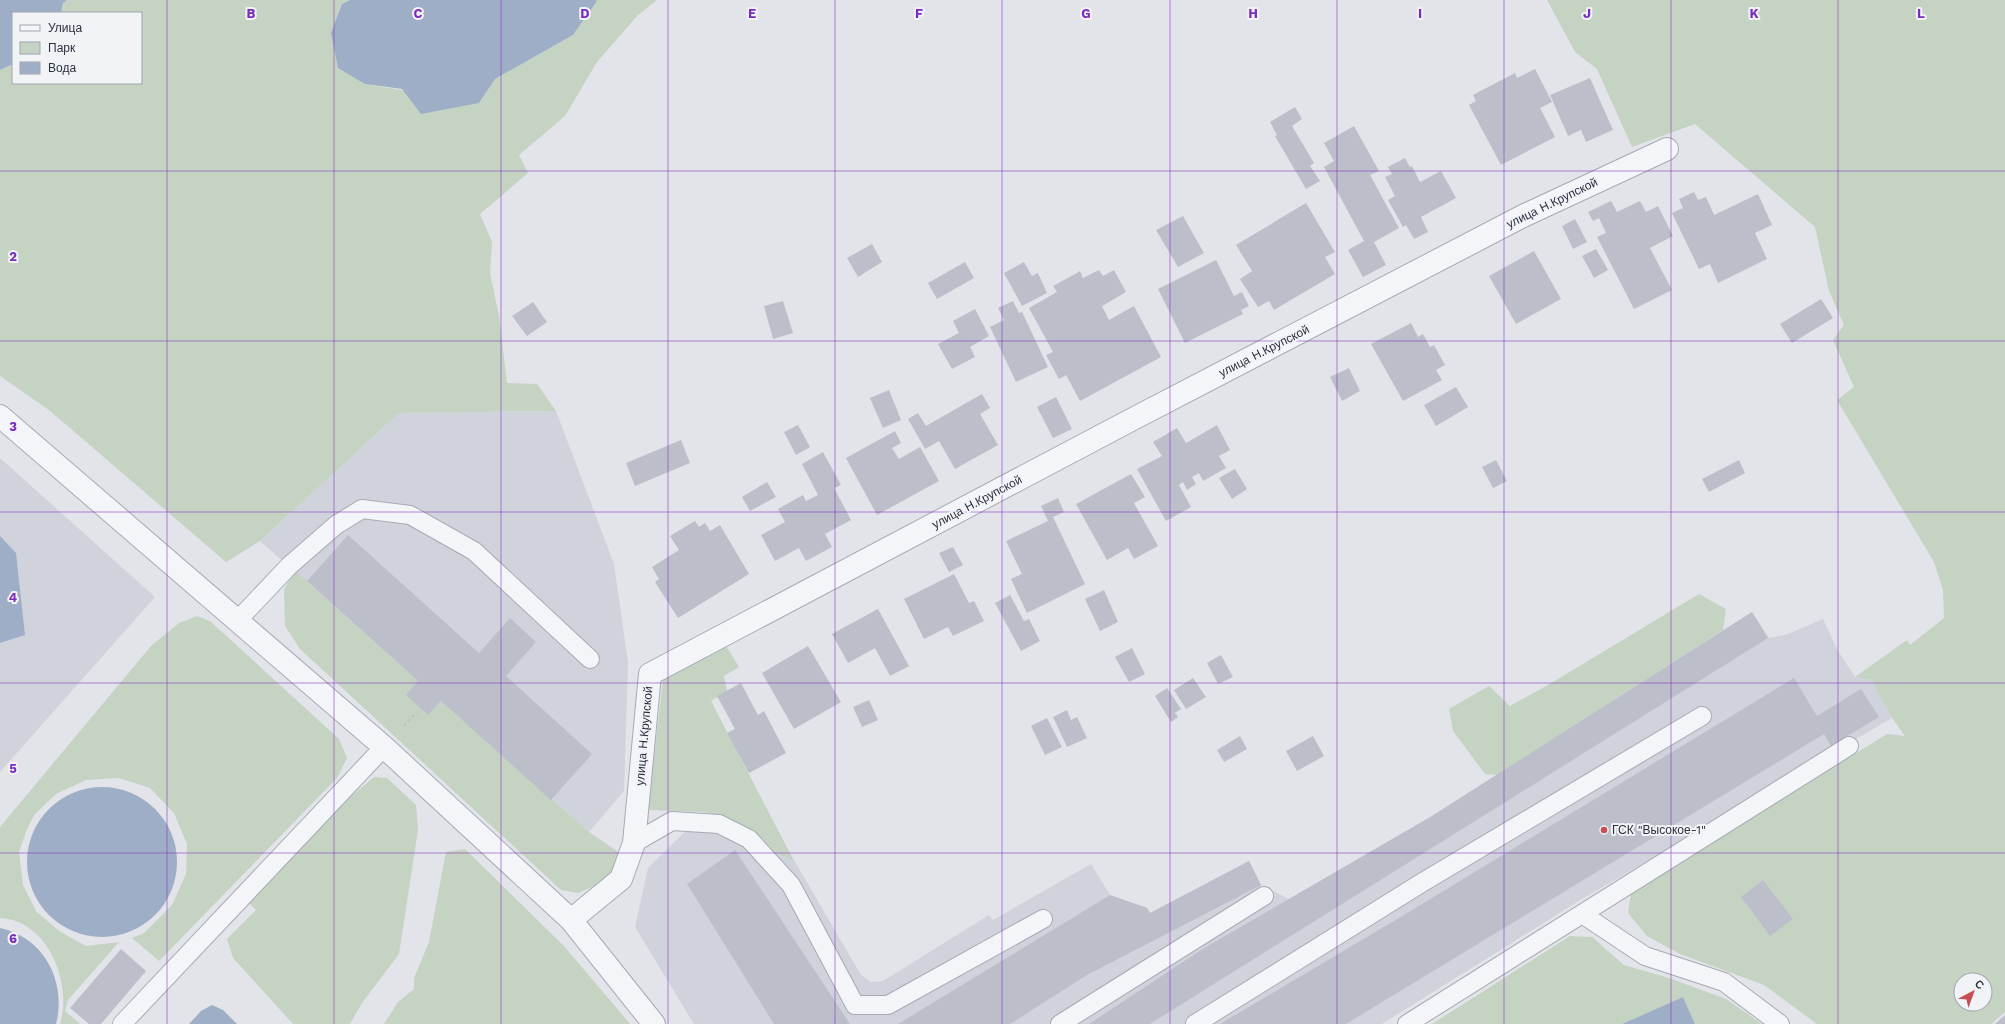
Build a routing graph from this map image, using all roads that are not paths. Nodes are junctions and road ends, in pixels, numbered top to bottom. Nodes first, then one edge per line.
1 (1667, 148) dead end
2 (0, 416) edge
3 (238, 620) junction
4 (590, 659) dead end
5 (1702, 716) dead end
6 (1850, 746) dead end
7 (384, 747) junction
8 (634, 843) junction
9 (1264, 896) dead end
10 (1582, 914) junction
11 (1044, 919) dead end
12 (571, 920) junction
13 (122, 1024) edge
14 (654, 1024) edge
15 (1060, 1024) edge
16 (1195, 1024) edge
17 (1407, 1024) edge
18 (1780, 1024) edge

1 - 8 street, улица Н.Крупской
2 - 3 street
3 - 4 lane
3 - 7 street
5 - 16 lane
6 - 10 lane
7 - 12 street
7 - 13 lane
8 - 11 lane
8 - 12 street, улица Н.Крупской
9 - 15 lane
10 - 17 lane
10 - 18 lane
12 - 14 street

